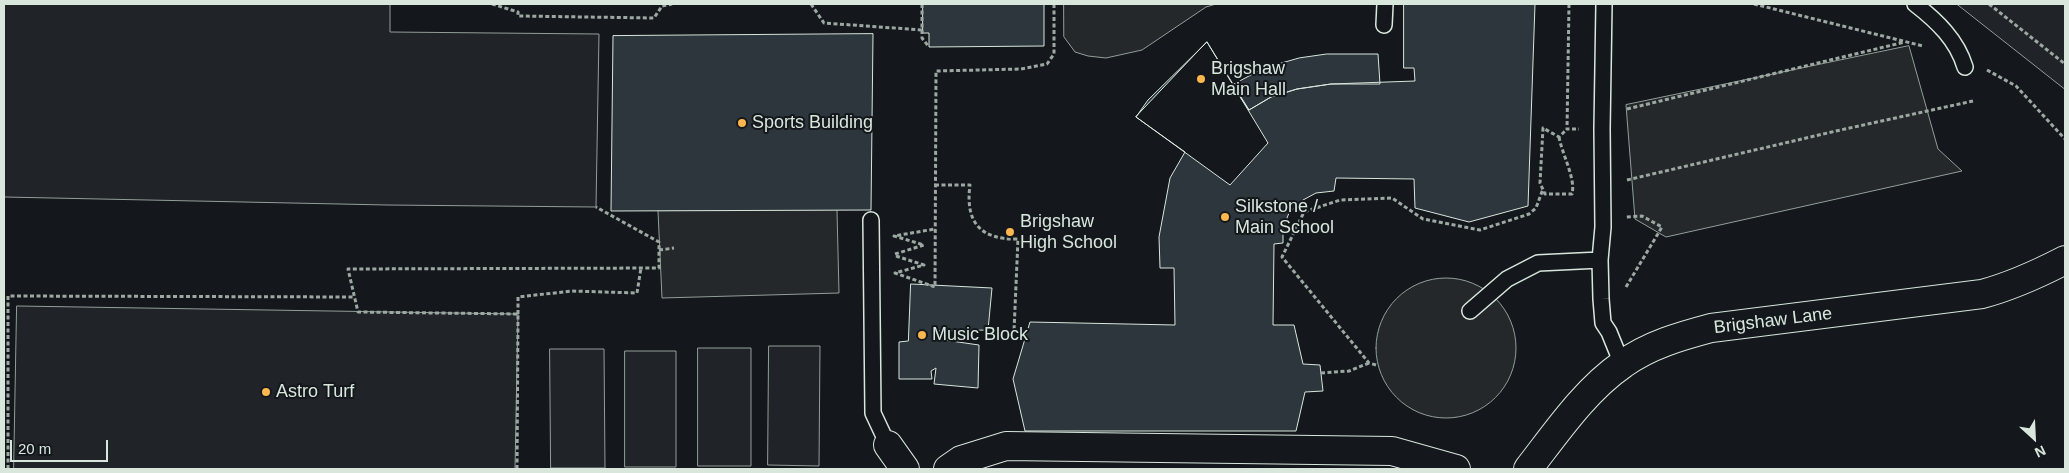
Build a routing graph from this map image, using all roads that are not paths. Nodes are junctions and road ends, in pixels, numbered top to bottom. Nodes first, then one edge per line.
1 (1385, 4) edge
2 (1604, 4) edge
3 (1915, 4) edge
4 (1384, 25) dead end
5 (1963, 61) road end
6 (871, 220) dead end
7 (1600, 260) junction
8 (2065, 260) edge
9 (1470, 311) dead end
10 (1622, 364) junction
11 (888, 445) joint
12 (905, 469) edge
13 (948, 469) edge
14 (1456, 469) edge
15 (1528, 469) edge

1 - 4 lane
2 - 7 lane
3 - 5 lane
6 - 11 lane
7 - 9 lane
7 - 10 lane
8 - 10 street, Brigshaw Lane
10 - 15 street, Brigshaw Lane
11 - 12 street
13 - 14 street

